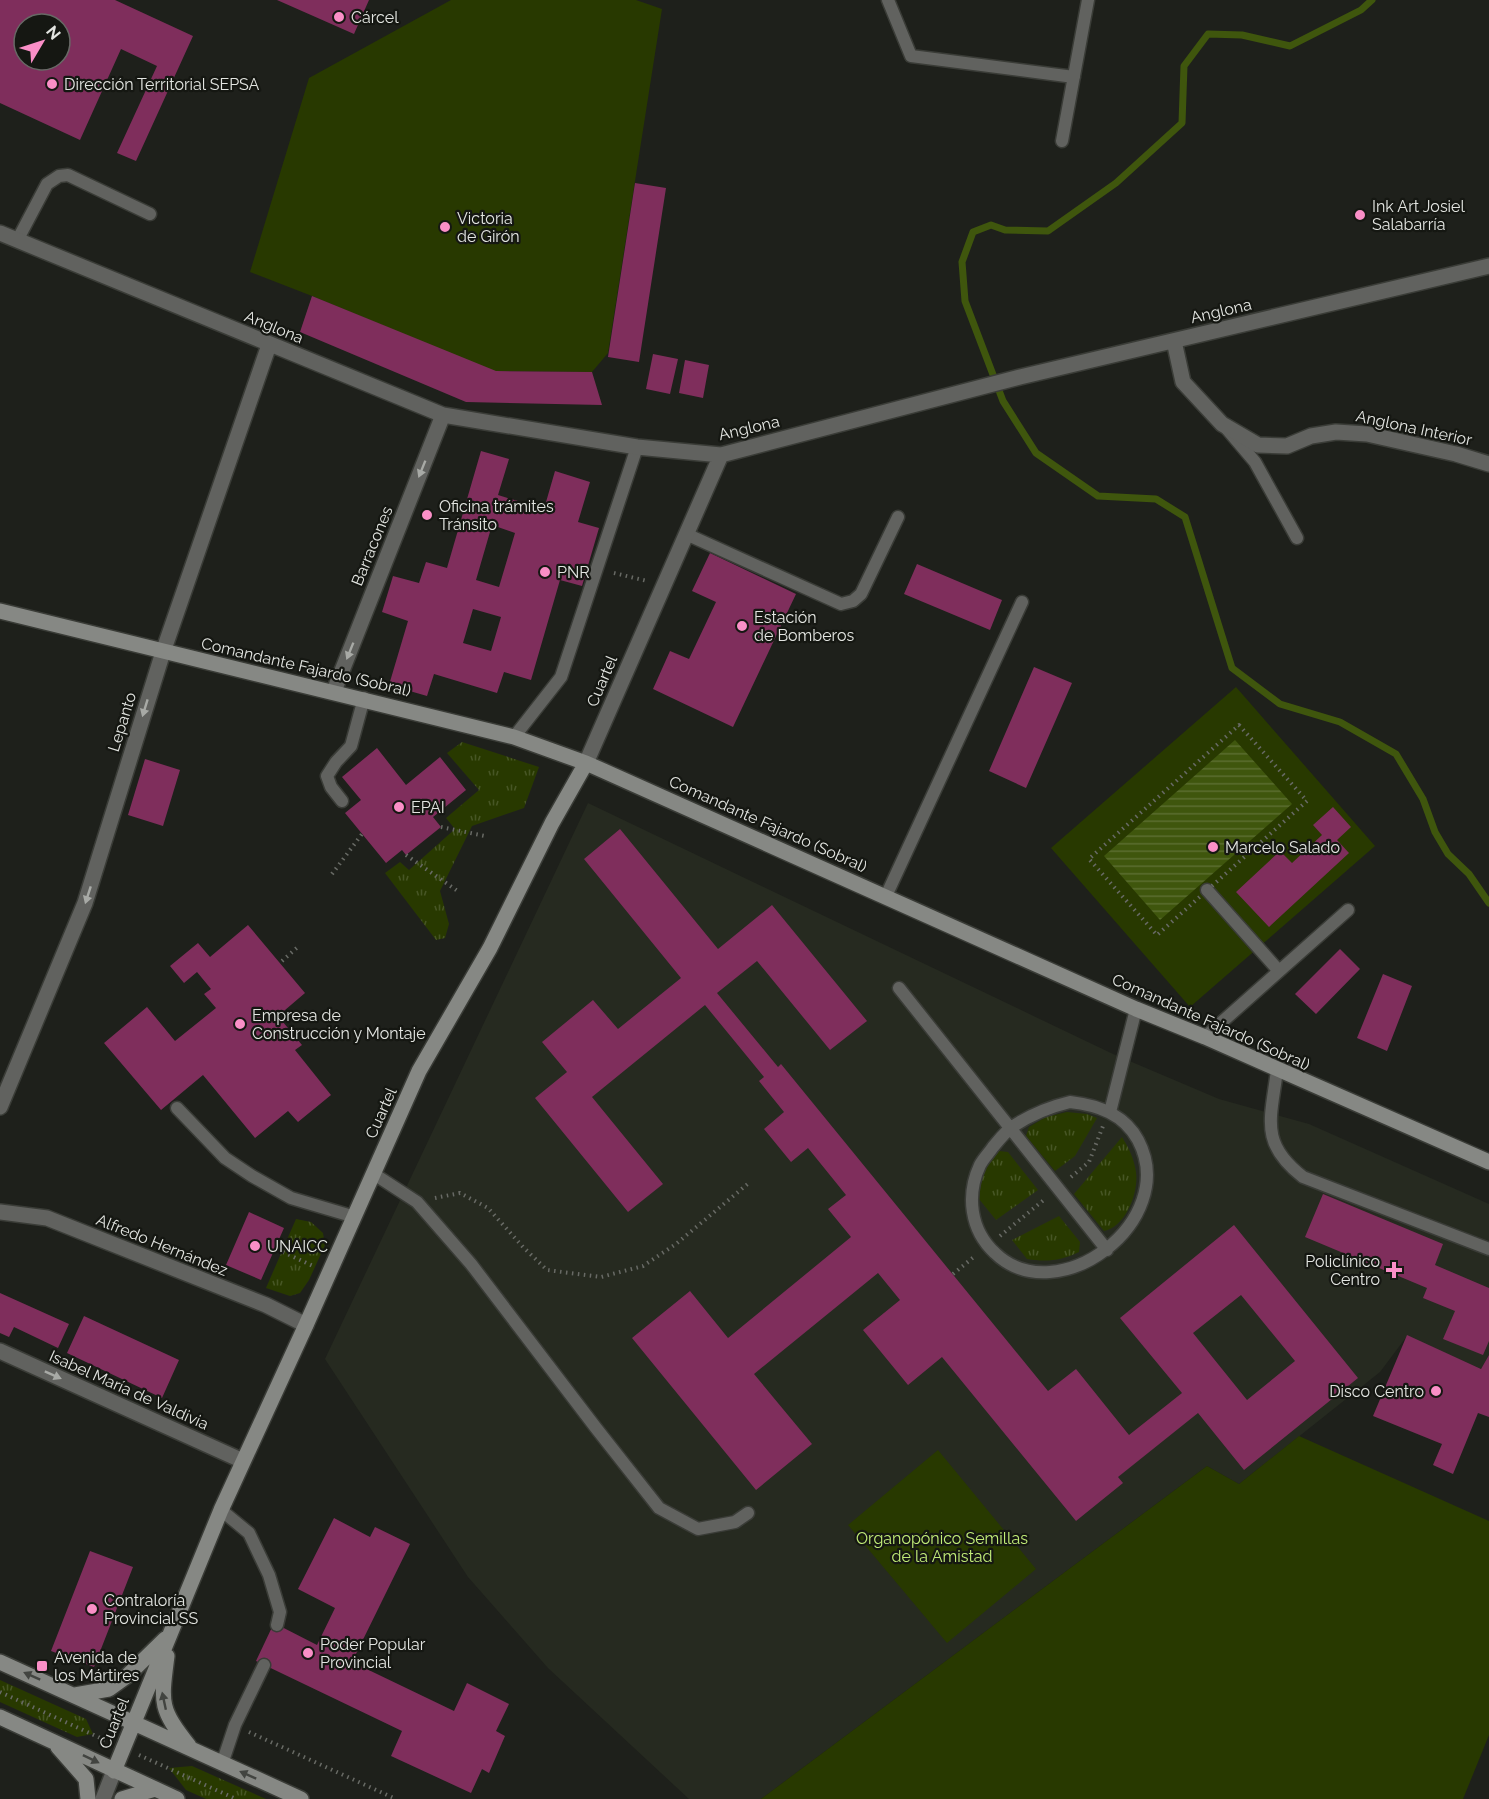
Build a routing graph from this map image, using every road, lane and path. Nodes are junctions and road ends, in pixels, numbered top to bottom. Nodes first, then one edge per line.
1 (888, 0) edge
2 (1088, 0) edge
3 (1074, 77) junction
4 (1062, 141) dead end
5 (150, 214) dead end
6 (0, 233) edge
7 (18, 239) junction
8 (1489, 266) edge
9 (1174, 340) junction
10 (269, 345) junction
11 (443, 415) junction
12 (1222, 424) junction
13 (637, 447) junction
14 (721, 455) junction
15 (1489, 464) edge
16 (898, 516) dead end
17 (686, 534) junction
18 (1297, 538) dead end
19 (596, 568) junction
20 (663, 585) junction
21 (1022, 602) dead end
22 (0, 611) edge
23 (163, 652) junction
24 (334, 691) junction
25 (364, 698) junction
26 (514, 737) junction
27 (586, 763) junction
28 (342, 801) dead end
29 (441, 826) dead end
30 (362, 834) dead end
31 (485, 836) dead end
32 (406, 855) dead end
33 (332, 874) dead end
34 (1207, 890) junction
35 (459, 892) dead end
36 (886, 896) junction
37 (1348, 910) dead end
38 (299, 946) dead end
39 (282, 961) dead end
40 (1279, 971) junction
41 (898, 988) dead end
42 (1136, 1009) junction
43 (1205, 1037) junction
44 (1277, 1070) junction
45 (0, 1107) edge
46 (177, 1108) dead end
47 (1110, 1112) junction
48 (1010, 1128) junction
49 (1489, 1162) edge
50 (374, 1174) junction
51 (750, 1182) dead end
52 (1058, 1188) junction
53 (417, 1202) junction
54 (0, 1212) edge
55 (355, 1217) junction
56 (988, 1245) junction
57 (1489, 1249) edge
58 (1107, 1250) junction
59 (283, 1252) dead end
60 (330, 1274) junction
61 (952, 1274) dead end
62 (306, 1326) junction
63 (0, 1351) edge
64 (243, 1461) junction
65 (221, 1510) junction
66 (748, 1513) dead end
67 (277, 1625) dead end
68 (170, 1635) junction
69 (0, 1662) edge
70 (264, 1665) dead end
71 (75, 1695) junction
72 (0, 1717) edge
73 (134, 1722) junction
74 (235, 1725) junction
75 (52, 1740) junction
76 (193, 1751) junction
77 (222, 1764) junction
78 (114, 1771) junction
79 (155, 1789) junction
80 (88, 1799) edge
81 (103, 1799) edge
82 (123, 1799) edge
83 (177, 1799) edge
84 (301, 1799) edge
85 (396, 1799) edge

1 - 3 lane
2 - 3 lane
3 - 4 lane
5 - 7 lane
6 - 7 street, Anglona
7 - 10 street, Anglona
8 - 9 street, Anglona
9 - 12 street, Anglona Interior
9 - 14 street, Anglona
10 - 11 street, Anglona
10 - 23 street, Lepanto
11 - 13 street, Anglona
11 -> 24 street, Barracones
12 - 15 street, Anglona Interior
12 - 18 lane
13 - 14 street, Anglona
13 - 19 lane
14 - 17 street, Cuartel
16 - 17 lane
17 - 20 street, Cuartel
19 - 20 path
19 - 26 lane
20 - 27 street, Cuartel
21 - 36 lane
22 - 23 main road, Comandante Fajardo (Sobral)
23 - 24 main road, Comandante Fajardo (Sobral)
23 -> 45 street, Lepanto
24 - 25 main road, Comandante Fajardo (Sobral)
25 - 26 main road, Comandante Fajardo (Sobral)
25 - 28 lane
26 - 27 main road, Comandante Fajardo (Sobral)
27 - 36 main road, Comandante Fajardo (Sobral)
27 - 50 main road, Cuartel
29 - 31 path
30 - 33 path
32 - 35 path
34 - 34 path
34 - 40 lane
36 - 42 main road, Comandante Fajardo (Sobral)
37 - 40 lane
38 - 39 path
40 - 43 lane
41 - 48 lane
42 - 43 main road, Comandante Fajardo (Sobral)
42 - 47 lane
43 - 44 main road, Comandante Fajardo (Sobral)
44 - 49 main road, Comandante Fajardo (Sobral)
44 - 57 lane
46 - 55 lane
47 - 48 lane
47 - 52 path
47 - 58 lane
48 - 52 lane
48 - 56 lane
50 - 53 lane
50 - 55 main road, Cuartel
51 - 53 path
52 - 56 path
52 - 58 lane
53 - 66 lane
54 - 62 street, Alfredo Hernández
55 - 60 main road, Cuartel
56 - 58 lane
56 - 61 path
59 - 60 path
60 - 62 main road, Cuartel
62 - 64 main road, Cuartel
63 -> 64 street, Isabel María de Valdivia
64 - 65 main road, Cuartel
65 - 67 lane
65 - 68 main road, Cuartel
68 - 71 main road
68 - 73 main road, Cuartel
76 -> 68 main road
71 -> 69 main road
70 - 74 lane
71 - 73 main road
72 - 75 main road
73 - 76 main road
73 - 78 main road, Cuartel
74 - 77 lane
74 - 85 path
75 -> 78 main road
75 - 80 main road
76 - 77 main road
84 -> 77 main road
78 - 79 main road
78 - 81 street, Cuartel
79 - 82 main road
79 - 83 main road

